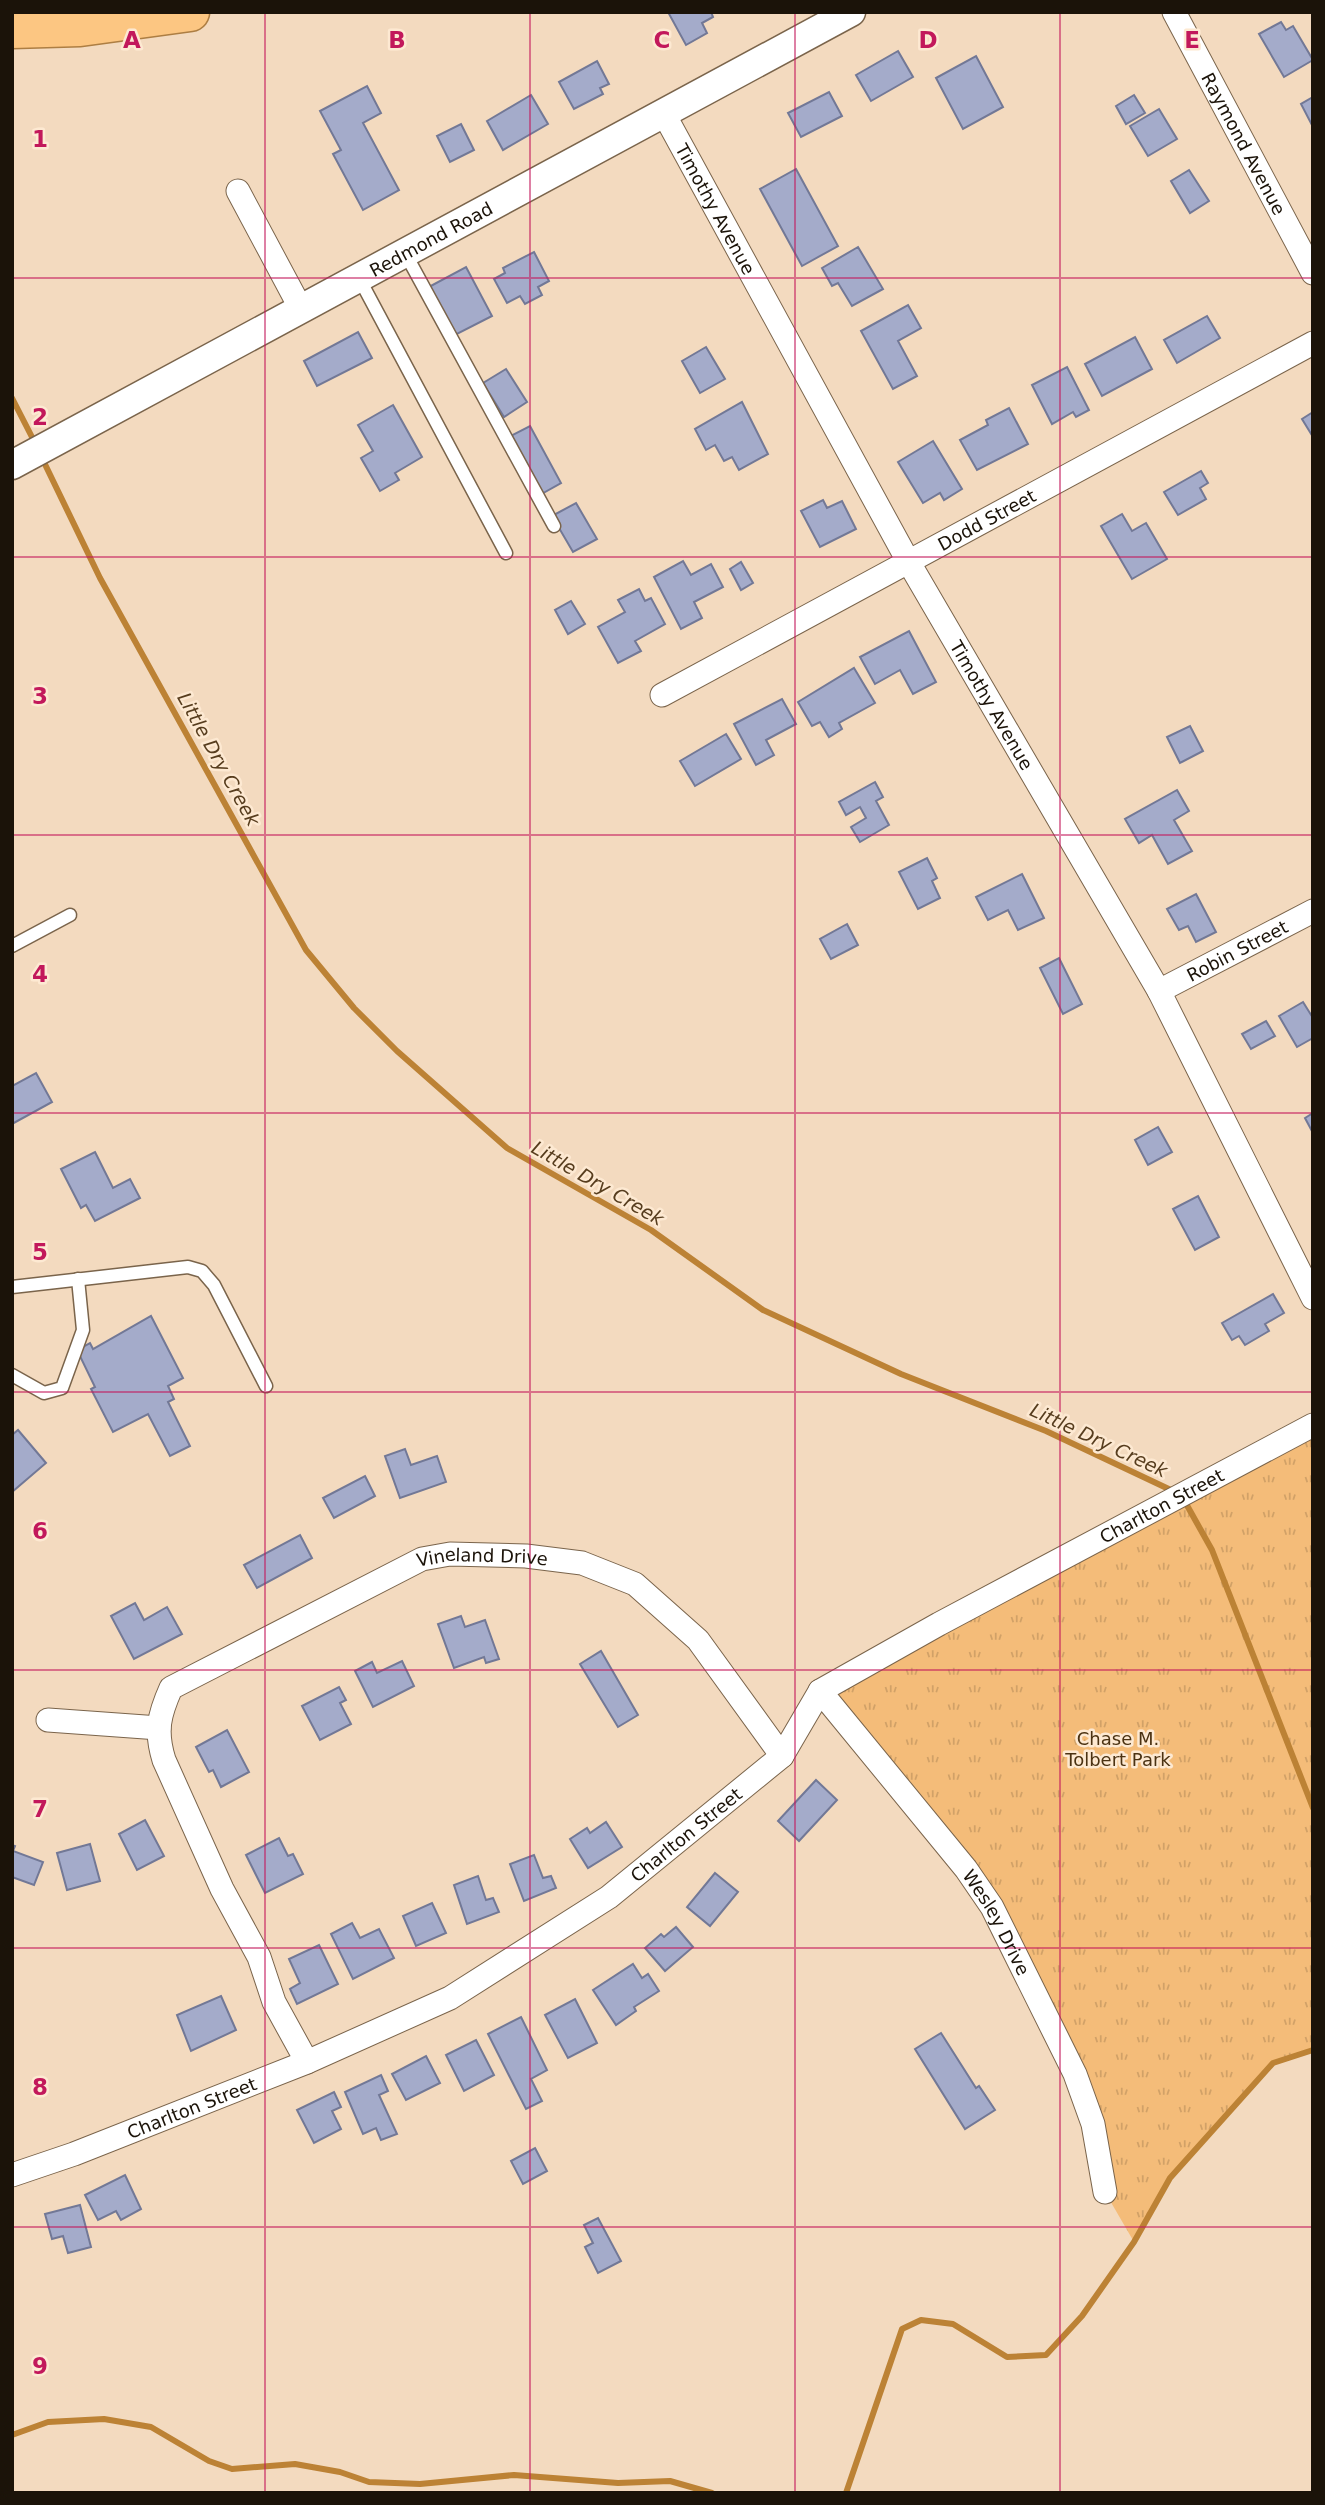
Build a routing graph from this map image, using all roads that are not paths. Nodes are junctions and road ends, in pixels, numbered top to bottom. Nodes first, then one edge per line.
1 (190, 12) edge
2 (851, 12) edge
3 (1174, 12) edge
4 (12, 29) edge
5 (664, 114) junction
6 (238, 191) dead end
7 (405, 253) junction
8 (1313, 273) edge
9 (359, 278) junction
10 (301, 309) junction
11 (1313, 343) edge
12 (12, 465) edge
13 (554, 526) dead end
14 (506, 553) dead end
15 (908, 561) junction
16 (662, 695) dead end
17 (1313, 911) edge
18 (70, 915) dead end
19 (12, 946) edge
20 (1159, 991) junction
21 (78, 1279) junction
22 (12, 1287) edge
23 (1313, 1298) edge
24 (12, 1375) edge
25 (266, 1386) dead end
26 (1313, 1425) edge
27 (820, 1691) junction
28 (48, 1720) dead end
29 (159, 1728) junction
30 (782, 1756) junction
31 (307, 2062) junction
32 (12, 2175) edge
33 (1105, 2192) dead end

1 - 4 highway
2 - 5 street, Redmond Road
3 - 8 street, Raymond Avenue
5 - 7 street, Redmond Road
5 - 15 street, Timothy Avenue
6 - 10 street
7 - 9 street, Redmond Road
7 - 13 lane
9 - 10 street, Redmond Road
9 - 14 lane
10 - 12 street, Redmond Road
11 - 15 street, Dodd Street
15 - 16 street, Dodd Street
15 - 20 street, Timothy Avenue
17 - 20 street, Robin Street
18 - 19 lane
20 - 23 street, Timothy Avenue
21 - 22 lane
21 - 24 lane
21 - 25 lane
26 - 27 street, Charlton Street
27 - 30 street, Charlton Street
27 - 33 street, Wesley Drive
28 - 29 street
29 - 30 street, Vineland Drive
29 - 31 street, Vineland Drive
30 - 31 street, Charlton Street
31 - 32 street, Charlton Street

